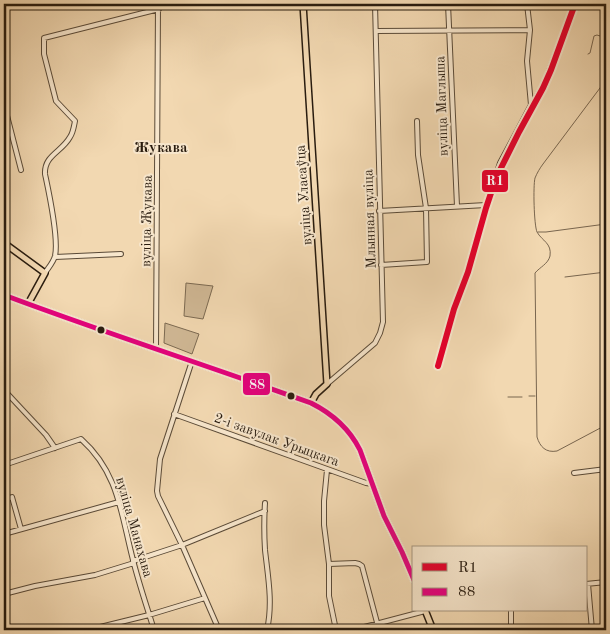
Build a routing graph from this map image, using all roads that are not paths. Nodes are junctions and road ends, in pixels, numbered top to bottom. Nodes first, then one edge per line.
1 (158, 4) edge
2 (303, 4) edge
3 (375, 4) edge
4 (448, 4) edge
5 (527, 4) edge
6 (574, 4) edge
7 (159, 9) junction
8 (376, 30) junction
9 (449, 30) junction
10 (530, 30) junction
11 (4, 104) edge
12 (532, 105) junction
13 (417, 122) dead end
14 (21, 170) dead end
15 (456, 206) junction
16 (426, 208) junction
17 (379, 211) junction
18 (4, 244) edge
19 (122, 254) dead end
20 (55, 257) junction
21 (381, 265) junction
22 (44, 273) junction
23 (4, 295) edge
24 (28, 304) junction
25 (156, 349) junction
26 (192, 361) junction
27 (327, 384) junction
28 (4, 390) edge
29 (311, 403) junction
30 (174, 414) junction
31 (55, 448) junction
32 (4, 465) edge
33 (606, 469) edge
34 (327, 470) junction
35 (574, 473) dead end
36 (372, 484) junction
37 (4, 500) edge
38 (118, 502) junction
39 (265, 503) dead end
40 (264, 511) junction
41 (21, 529) junction
42 (4, 534) edge
43 (182, 545) junction
44 (133, 562) junction
45 (329, 564) junction
46 (412, 575) edge
47 (606, 582) edge
48 (588, 584) edge
49 (588, 593) edge
50 (4, 594) edge
51 (205, 598) junction
52 (4, 612) edge
53 (418, 612) edge
54 (426, 612) edge
55 (511, 612) edge
56 (149, 615) junction
57 (377, 624) junction
58 (8, 630) edge
59 (88, 630) edge
60 (154, 630) edge
61 (219, 630) edge
62 (267, 630) edge
63 (336, 630) edge
64 (353, 630) edge
65 (379, 630) edge
66 (433, 630) edge
67 (510, 630) edge
68 (592, 630) edge

1 - 7 street, вуліца Жукава
2 - 27 main road, вуліца Уласаўца
3 - 8 street, Млынная вуліца
4 - 9 street, вуліца Маглыша
5 - 10 street
6 - 12 street
7 - 20 street
7 - 25 street, вуліца Жукава
8 - 9 street
8 - 17 street, Млынная вуліца
9 - 10 street
9 - 15 street, вуліца Маглыша
10 - 12 street
11 - 14 street
12 - 15 street
13 - 16 street
15 - 16 street
16 - 17 street
16 - 21 street
17 - 21 street, Млынная вуліца
18 - 22 main road
19 - 20 street
20 - 22 street
21 - 27 street, Млынная вуліца
22 - 24 main road
23 - 24 main road
24 - 25 main road
25 - 26 main road
26 - 29 main road
26 - 30 street
27 - 29 main road, Млынная вуліца
28 - 31 street
29 - 36 main road
30 - 34 street, 2-і завулак Урыцкага
30 - 43 street
31 - 32 street
31 - 38 street, вуліца Манахава
33 - 35 street
34 - 36 street, 2-і завулак Урыцкага
34 - 45 street
36 - 46 main road
37 - 41 street
38 - 41 street
38 - 44 street, вуліца Манахава
39 - 40 street
40 - 43 street
40 - 62 street
41 - 42 street
43 - 44 street
43 - 51 street
44 - 50 street
44 - 56 street, вуліца Манахава
45 - 57 street
45 - 63 street
47 - 48 street
49 - 68 street
51 - 56 street
51 - 61 street
52 - 58 street
53 - 57 street
54 - 66 main road
55 - 67 street
56 - 59 street
56 - 60 street, вуліца Манахава
57 - 64 street
57 - 65 street

